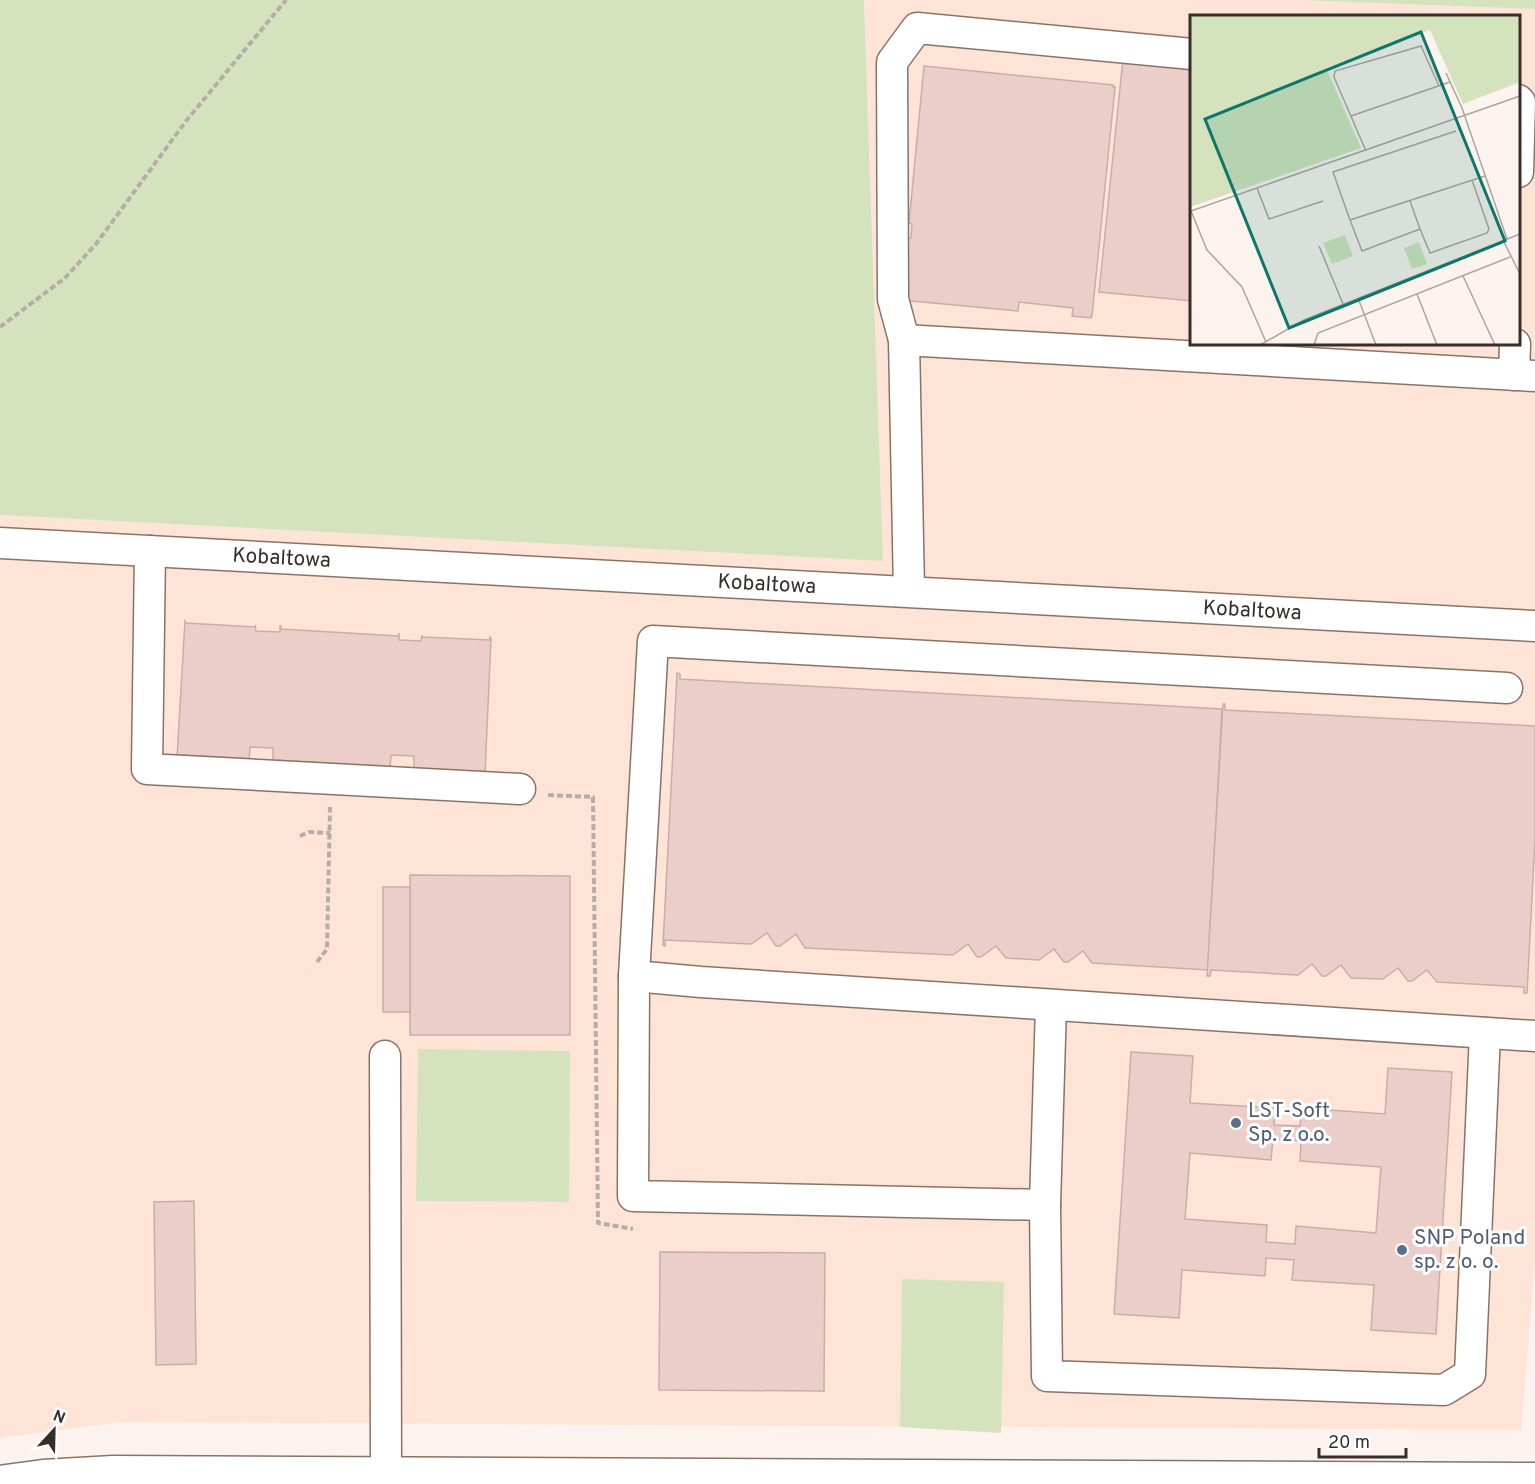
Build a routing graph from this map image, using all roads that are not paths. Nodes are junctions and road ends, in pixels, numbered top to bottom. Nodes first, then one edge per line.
1 (1190, 54) edge
2 (904, 340) junction
3 (1515, 345) edge
4 (1525, 376) edge
5 (0, 543) edge
6 (150, 551) junction
7 (909, 591) junction
8 (1535, 626) edge
9 (1507, 688) dead end
10 (520, 789) road end
11 (634, 976) junction
12 (1051, 1005) junction
13 (1485, 1033) junction
14 (1535, 1036) edge
15 (385, 1056) dead end
16 (1045, 1206) junction
17 (386, 1472) junction
18 (494, 1479) edge
19 (1528, 1480) edge
20 (0, 1481) edge

1 - 2 street
2 - 4 street
2 - 7 street
3 - 4 street
5 - 6 street, Kobaltowa
6 - 7 street, Kobaltowa
6 - 10 street
7 - 8 street, Kobaltowa
9 - 11 street
11 - 12 street
11 - 16 street
12 - 13 street
12 - 16 street
13 - 14 street
13 - 16 street
15 - 17 street
17 - 18 street
17 - 20 street
18 - 19 street

